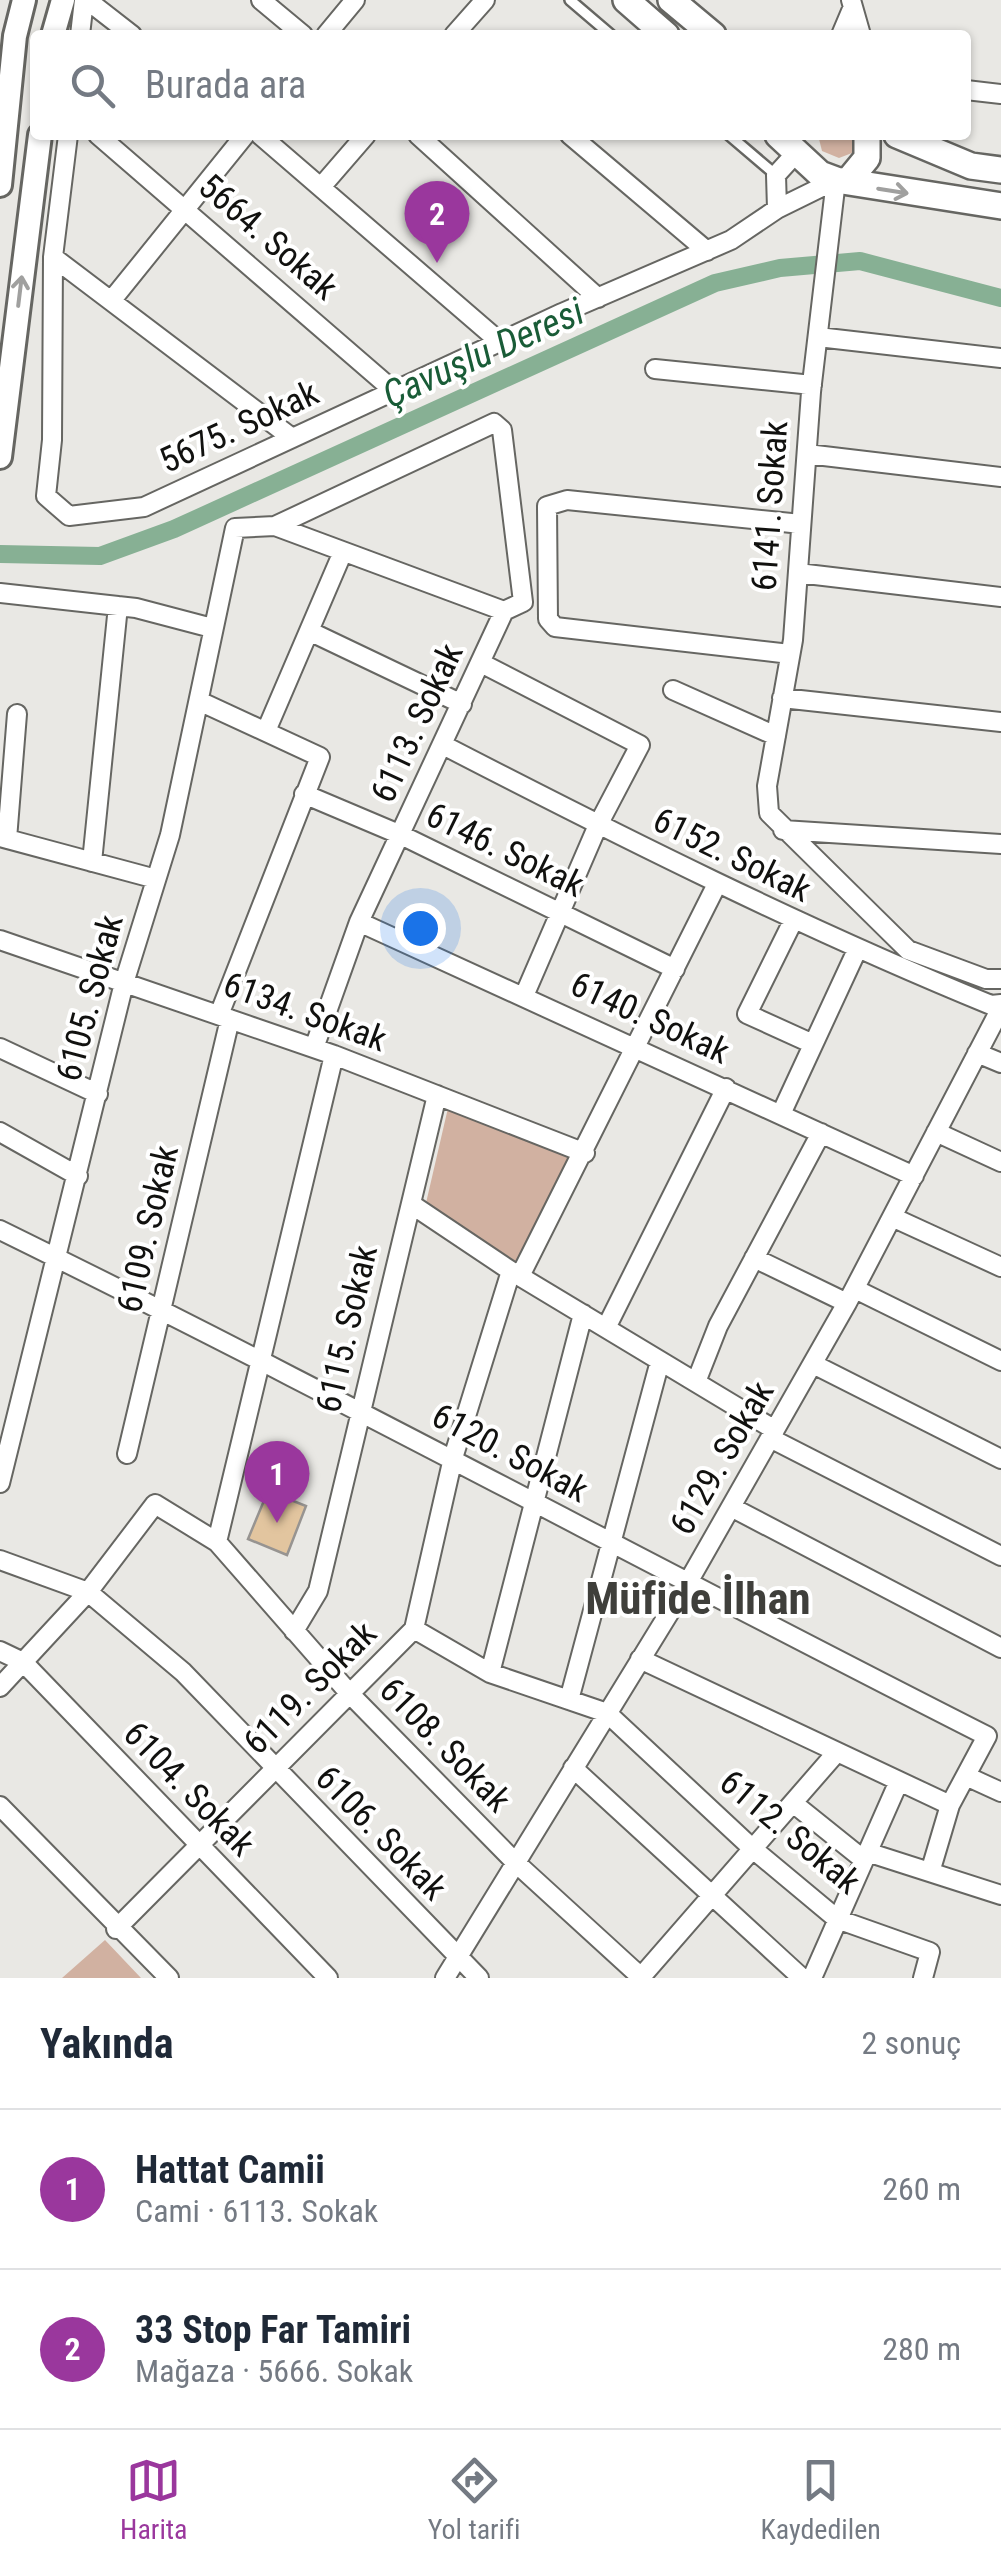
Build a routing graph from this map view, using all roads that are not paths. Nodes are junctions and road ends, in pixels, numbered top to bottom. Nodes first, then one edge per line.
1 (24, 0) edge
2 (63, 0) edge
3 (86, 0) edge
4 (260, 0) edge
5 (355, 0) edge
6 (485, 0) edge
7 (570, 0) edge
8 (626, 0) edge
9 (670, 0) edge
10 (852, 4) edge
11 (54, 30) edge
12 (81, 30) edge
13 (125, 30) edge
14 (297, 30) edge
15 (330, 30) edge
16 (458, 30) edge
17 (605, 30) edge
18 (660, 30) edge
19 (707, 30) edge
20 (843, 30) edge
21 (859, 30) edge
22 (971, 91) edge
23 (1001, 94) edge
24 (39, 140) edge
25 (67, 140) edge
26 (104, 140) edge
27 (242, 140) edge
28 (266, 140) edge
29 (362, 140) edge
30 (424, 140) edge
31 (576, 140) edge
32 (735, 140) edge
33 (867, 140) edge
34 (909, 140) edge
35 (793, 141) edge
36 (1001, 170) edge
37 (776, 175) junction
38 (842, 180) junction
39 (0, 185) edge
40 (321, 187) junction
41 (1001, 206) edge
42 (186, 208) junction
43 (777, 209) junction
44 (707, 251) junction
45 (53, 257) junction
46 (598, 298) junction
47 (111, 301) junction
48 (818, 337) junction
49 (500, 342) junction
50 (1001, 358) edge
51 (654, 369) dead end
52 (812, 385) junction
53 (394, 391) junction
54 (292, 438) junction
55 (807, 454) junction
56 (0, 457) edge
57 (1001, 478) edge
58 (801, 524) junction
59 (276, 526) junction
60 (342, 554) junction
61 (798, 572) junction
62 (0, 593) edge
63 (1001, 597) edge
64 (118, 606) junction
65 (504, 611) junction
66 (212, 628) junction
67 (309, 631) junction
68 (790, 654) junction
69 (480, 663) junction
70 (672, 690) dead end
71 (782, 698) junction
72 (199, 700) junction
73 (462, 704) junction
74 (16, 714) dead end
75 (1001, 722) edge
76 (266, 732) junction
77 (776, 736) junction
78 (443, 745) junction
79 (304, 794) junction
80 (598, 825) junction
81 (783, 830) junction
82 (400, 835) junction
83 (3, 838) edge
84 (1001, 844) edge
85 (92, 862) junction
86 (156, 879) junction
87 (716, 886) junction
88 (560, 912) junction
89 (793, 921) junction
90 (359, 922) junction
91 (0, 940) edge
92 (857, 950) junction
93 (676, 969) junction
94 (1001, 979) edge
95 (124, 982) junction
96 (524, 996) junction
97 (1001, 1006) edge
98 (225, 1017) junction
99 (814, 1044) junction
100 (637, 1047) junction
101 (0, 1048) edge
102 (314, 1048) junction
103 (978, 1053) junction
104 (334, 1055) junction
105 (1001, 1063) edge
106 (726, 1088) junction
107 (98, 1094) junction
108 (437, 1094) junction
109 (781, 1114) junction
110 (0, 1132) edge
111 (821, 1132) junction
112 (936, 1132) junction
113 (585, 1152) junction
114 (1001, 1162) edge
115 (78, 1176) junction
116 (914, 1176) junction
117 (411, 1204) junction
118 (892, 1217) junction
119 (0, 1230) edge
120 (58, 1258) junction
121 (754, 1258) junction
122 (1001, 1267) edge
123 (516, 1274) junction
124 (851, 1296) junction
125 (162, 1312) junction
126 (583, 1314) junction
127 (606, 1328) junction
128 (660, 1360) junction
129 (260, 1362) junction
130 (1001, 1362) edge
131 (813, 1364) junction
132 (696, 1382) junction
133 (361, 1412) junction
134 (8, 1428) edge
135 (772, 1434) junction
136 (127, 1454) dead end
137 (454, 1458) junction
138 (1001, 1459) edge
139 (0, 1483) edge
140 (532, 1500) junction
141 (731, 1507) junction
142 (216, 1542) junction
143 (608, 1542) junction
144 (1001, 1556) edge
145 (0, 1560) edge
146 (687, 1584) junction
147 (88, 1592) junction
148 (294, 1630) junction
149 (414, 1630) junction
150 (1001, 1648) edge
151 (0, 1652) edge
152 (640, 1659) junction
153 (23, 1662) junction
154 (490, 1673) junction
155 (0, 1687) edge
156 (350, 1694) junction
157 (569, 1700) junction
158 (607, 1713) junction
159 (837, 1752) junction
160 (573, 1768) junction
161 (274, 1770) junction
162 (966, 1776) junction
163 (899, 1781) junction
164 (1001, 1792) edge
165 (793, 1802) junction
166 (950, 1805) junction
167 (0, 1806) edge
168 (198, 1846) junction
169 (753, 1848) junction
170 (866, 1856) junction
171 (515, 1862) junction
172 (931, 1869) junction
173 (713, 1892) junction
174 (1001, 1895) edge
175 (838, 1919) junction
176 (116, 1929) junction
177 (457, 1958) junction
178 (168, 1978) edge
179 (328, 1978) edge
180 (444, 1978) edge
181 (479, 1978) edge
182 (642, 1978) edge
183 (802, 1978) edge
184 (812, 1978) edge
185 (922, 1978) edge

1 - 39 street
2 - 11 street
3 - 12 street
3 - 13 street
4 - 14 street
5 - 15 street
6 - 16 street
7 - 17 lane
8 - 18 main road
9 - 19 main road
10 - 20 street
10 - 21 street
22 - 23 street
56 -> 24 street
25 - 45 street
26 - 42 street, 5664. Sokak
27 - 42 street
28 - 40 street
29 - 40 street
30 - 46 street
31 - 44 street
32 - 37 lane
33 - 38 main road
34 - 36 main road
35 - 37 street
35 - 38 main road
37 - 43 street
38 -> 41 main road
38 - 43 street, 5675. Sokak
38 - 48 street, 6141. Sokak
40 - 49 street
42 - 47 street
42 - 53 street, 5664. Sokak
43 - 44 street, 5675. Sokak
44 - 46 street, 5675. Sokak
45 - 47 street
45 - 54 street, 5675. Sokak
46 - 49 street, 5675. Sokak
47 - 54 street
48 - 50 street
48 - 52 street, 6141. Sokak
49 - 53 street, 5675. Sokak
51 - 52 street
52 - 55 street, 6141. Sokak
53 - 54 street, 5675. Sokak
55 - 57 street
55 - 58 street, 6141. Sokak
58 - 61 street, 6141. Sokak
58 - 68 street
59 - 60 street
59 - 65 street, 6113. Sokak
59 - 66 street, 6105. Sokak
60 - 65 street
60 - 67 street
61 - 63 street
61 - 68 street, 6141. Sokak
62 - 64 street
64 - 66 street
64 - 85 street
65 - 69 street, 6113. Sokak
66 - 72 street, 6105. Sokak
67 - 73 street
67 - 76 street
68 - 71 street, 6141. Sokak
69 - 73 street, 6113. Sokak
69 - 80 street
70 - 77 street
71 - 75 street
71 - 77 street, 6141. Sokak
72 - 76 street
72 - 86 street, 6105. Sokak
73 - 78 street, 6113. Sokak
74 - 83 street
76 - 79 street, 6109. Sokak
77 - 81 street, 6141. Sokak
78 - 80 street, 6152. Sokak
78 - 82 street, 6113. Sokak
79 - 82 street, 6146. Sokak
79 - 98 street, 6109. Sokak
80 - 87 street, 6152. Sokak
80 - 88 street
81 - 84 street
81 - 94 street
82 - 88 street, 6146. Sokak
82 - 90 street, 6113. Sokak
83 - 85 street
85 - 86 street
86 - 95 street, 6105. Sokak
87 - 89 street, 6152. Sokak
87 - 93 street, 6119. Sokak
88 - 93 street, 6146. Sokak
88 - 96 street
89 - 92 street, 6152. Sokak
89 - 99 street
90 - 96 street, 6140. Sokak
90 - 102 street, 6113. Sokak
91 - 95 street, 6134. Sokak
92 - 97 street, 6152. Sokak
92 - 99 street
93 - 100 street, 6119. Sokak
95 - 98 street, 6134. Sokak
95 - 107 street, 6105. Sokak
96 - 100 street, 6140. Sokak
97 - 103 street, 6129. Sokak
98 - 102 street, 6134. Sokak
98 - 125 street, 6109. Sokak
99 - 109 street
100 - 106 street, 6140. Sokak
100 - 113 street, 6119. Sokak
101 - 107 street
102 - 104 street, 6134. Sokak
103 - 105 street
103 - 112 street, 6129. Sokak
104 - 108 street, 6134. Sokak
104 - 129 street
106 - 109 street, 6140. Sokak
106 - 127 street
107 - 115 street, 6105. Sokak
108 - 113 street, 6134. Sokak
108 - 117 street, 6115. Sokak
109 - 111 street, 6140. Sokak
110 - 115 street
111 - 116 street, 6140. Sokak
111 - 121 street
112 - 114 street
112 - 116 street, 6129. Sokak
113 - 123 street, 6119. Sokak
115 - 120 street, 6105. Sokak
116 - 118 street, 6129. Sokak
117 - 123 street
117 - 133 street, 6115. Sokak
118 - 122 street
118 - 124 street, 6129. Sokak
119 - 120 street, 6120. Sokak
120 - 125 street, 6120. Sokak
120 - 134 street, 6105. Sokak
121 - 124 street
121 - 132 street
123 - 126 street
123 - 137 street, 6119. Sokak
124 - 130 street
124 - 131 street, 6129. Sokak
125 - 129 street, 6120. Sokak
125 - 136 street, 6109. Sokak
126 - 127 street
126 - 140 street
127 - 128 street
128 - 132 street
128 - 143 street
129 - 133 street, 6120. Sokak
129 - 142 street
131 - 135 street, 6129. Sokak
131 - 138 street
132 - 135 street
133 - 137 street, 6120. Sokak
133 - 148 street, 6115. Sokak
134 - 139 street, 6105. Sokak
135 - 141 street, 6129. Sokak
135 - 144 street
137 - 140 street, 6120. Sokak
137 - 149 street, 6119. Sokak
140 - 143 street, 6120. Sokak
140 - 154 street
141 - 146 street, 6129. Sokak
141 - 150 street
142 - 147 street, 6108. Sokak
142 - 148 street, 6108. Sokak
143 - 146 street, 6120. Sokak
143 - 157 street
145 - 147 street, 6106. Sokak
146 - 152 street, 6129. Sokak
146 - 162 street, 6120. Sokak
147 - 153 street
147 - 161 street, 6106. Sokak
148 - 156 street, 6108. Sokak
149 - 154 street
149 - 156 street, 6119. Sokak
151 - 153 street, 6104. Sokak
152 - 158 street, 6129. Sokak
152 - 159 street
153 - 155 street
153 - 168 street, 6104. Sokak
154 - 157 street
156 - 161 street, 6119. Sokak
156 - 171 street, 6108. Sokak
157 - 158 street
158 - 160 street, 6129. Sokak
158 - 169 street, 6112. Sokak
159 - 163 street
159 - 165 street
160 - 171 street, 6129. Sokak
160 - 173 street
161 - 168 street, 6119. Sokak
161 - 177 street, 6106. Sokak
162 - 164 street
162 - 166 street
163 - 166 street
163 - 170 street
165 - 169 street
165 - 170 street
166 - 172 street
167 - 176 street
168 - 176 street, 6119. Sokak
168 - 179 street, 6104. Sokak
169 - 173 street
169 - 175 street, 6112. Sokak
170 - 172 street
170 - 175 street
171 - 177 street, 6129. Sokak
171 - 182 street, 6108. Sokak
172 - 174 street
173 - 182 street
173 - 183 street
175 - 184 street
175 - 185 street, 6112. Sokak
176 - 178 street
177 - 180 street, 6129. Sokak
177 - 181 street, 6106. Sokak

